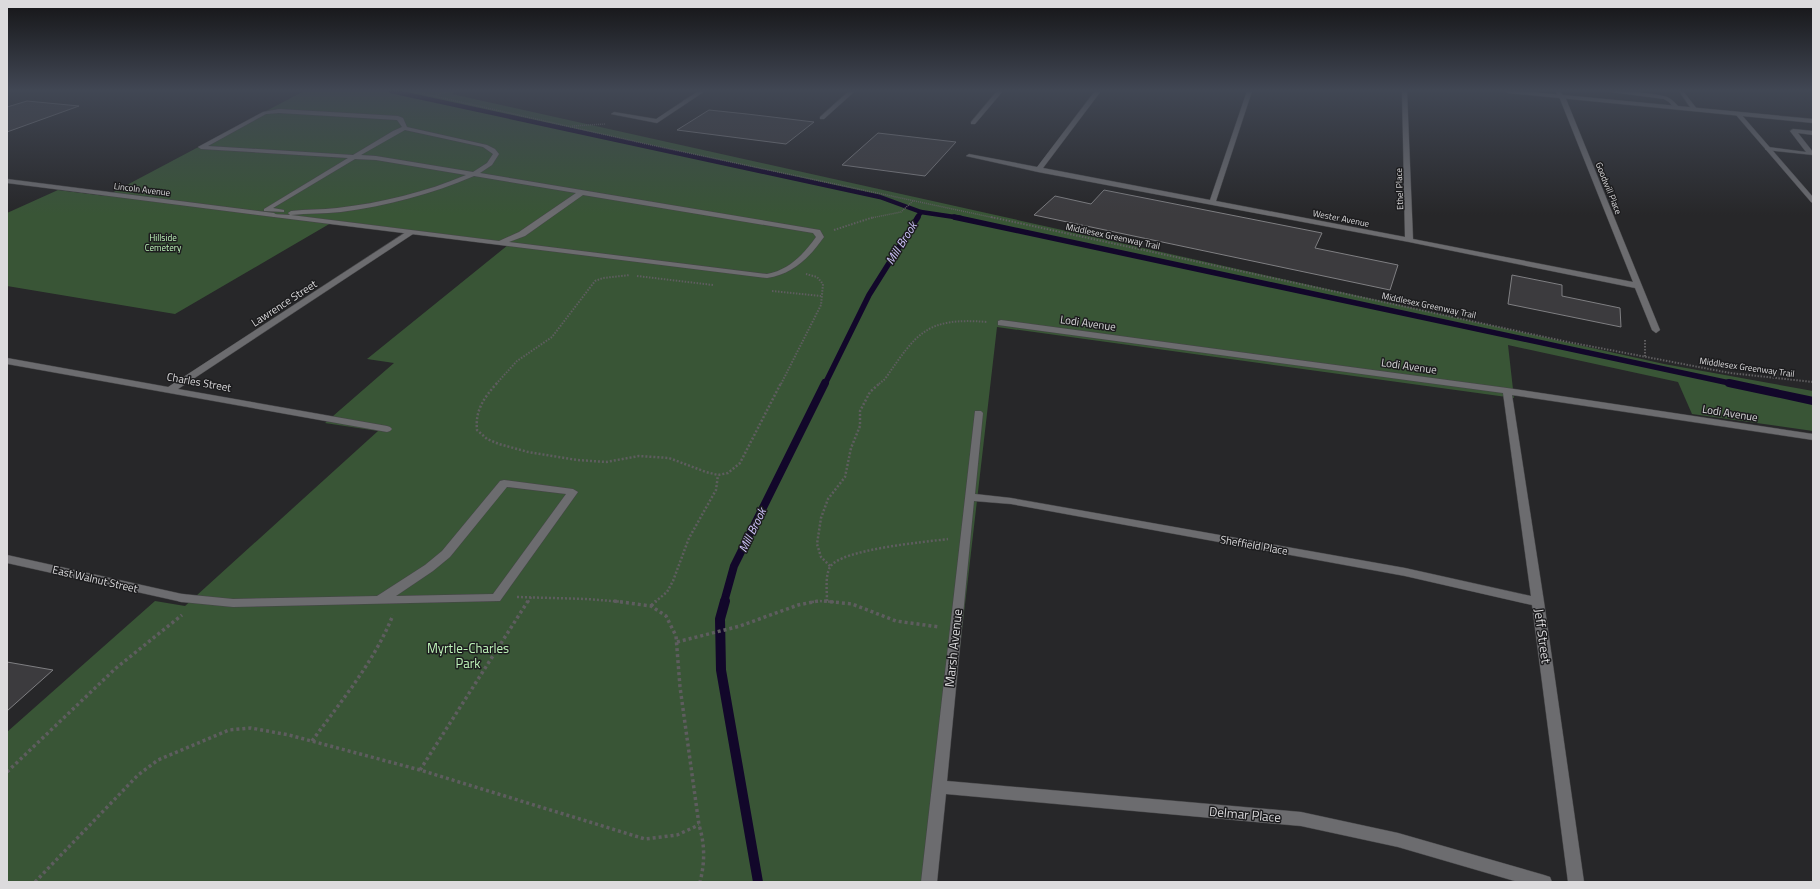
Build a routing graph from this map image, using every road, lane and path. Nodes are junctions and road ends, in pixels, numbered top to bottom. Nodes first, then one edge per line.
1 (228, 132) edge
2 (397, 132) edge
3 (420, 132) edge
4 (597, 132) edge
5 (1066, 132) edge
6 (1236, 132) edge
7 (1406, 132) edge
8 (1576, 132) edge
9 (1754, 132) edge
10 (1794, 132) edge
11 (1768, 149) junction
12 (1812, 154) edge
13 (356, 155) junction
14 (969, 156) dead end
15 (1038, 170) junction
16 (472, 174) junction
17 (7, 181) edge
18 (581, 193) junction
19 (914, 200) junction
20 (1813, 201) edge
21 (1212, 203) junction
22 (295, 212) junction
23 (274, 215) junction
24 (409, 234) dead end
25 (819, 234) junction
26 (1409, 240) junction
27 (498, 244) junction
28 (788, 271) junction
29 (718, 286) dead end
30 (1639, 286) junction
31 (770, 290) dead end
32 (821, 296) junction
33 (1001, 323) joint
34 (1656, 330) dead end
35 (7, 361) edge
36 (1813, 382) edge
37 (171, 389) junction
38 (1507, 391) junction
39 (978, 413) dead end
40 (387, 429) dead end
41 (1813, 437) edge
42 (718, 475) junction
43 (969, 497) junction
44 (965, 537) junction
45 (7, 559) edge
46 (830, 566) junction
47 (532, 597) junction
48 (496, 598) junction
49 (206, 600) junction
50 (380, 600) junction
51 (398, 600) junction
52 (827, 601) junction
53 (1538, 602) junction
54 (651, 606) junction
55 (955, 627) junction
56 (677, 642) junction
57 (312, 741) junction
58 (420, 770) junction
59 (7, 772) edge
60 (938, 787) junction
61 (699, 826) junction
62 (35, 882) edge
63 (700, 882) edge
64 (929, 882) edge
65 (1544, 882) edge
66 (1576, 882) edge

1 - 13 street
2 - 13 street
3 - 16 street
4 - 19 path, Middlesex Greenway Trail
5 - 15 street
6 - 21 street
7 - 26 street, Ethel Place
8 - 30 street, Goodwill Place
9 - 11 street
10 - 12 street
11 - 12 street
11 - 20 street
13 - 16 street
13 - 22 street
14 - 15 street, Wester Avenue
15 - 21 street, Wester Avenue
16 - 18 street
16 - 22 street
17 - 23 street, Lincoln Avenue
18 - 25 street
18 - 27 street
19 - 25 path
19 - 36 path, Middlesex Greenway Trail
21 - 26 street, Wester Avenue
22 - 23 street
23 - 27 street, Lincoln Avenue
24 - 37 street, Lawrence Street
25 - 28 street
26 - 30 street, Wester Avenue
27 - 28 street, Lincoln Avenue
28 - 32 path
29 - 42 path
30 - 34 street, Goodwill Place
31 - 32 path
32 - 42 path
33 - 38 street, Lodi Avenue
33 - 46 path
35 - 37 street, Charles Street
37 - 40 street, Charles Street
38 - 41 street, Lodi Avenue
38 - 53 street, Jeff Street
39 - 43 street, Marsh Avenue
42 - 54 path
43 - 44 street, Marsh Avenue
43 - 53 street, Sheffield Place
44 - 46 path
44 - 55 street, Marsh Avenue
45 - 49 street, East Walnut Street
46 - 52 path
47 - 48 path
47 - 54 path
47 - 58 path
48 - 50 street
48 - 51 street, East Walnut Street
49 - 50 street, East Walnut Street
49 - 59 path
50 - 51 street, East Walnut Street
51 - 57 path
52 - 55 path
52 - 56 path
53 - 66 street, Jeff Street
54 - 56 path
55 - 60 street, Marsh Avenue
56 - 61 path
57 - 58 path
57 - 62 path
58 - 61 path
60 - 64 street, Marsh Avenue
60 - 65 street, Delmar Place
61 - 63 path

